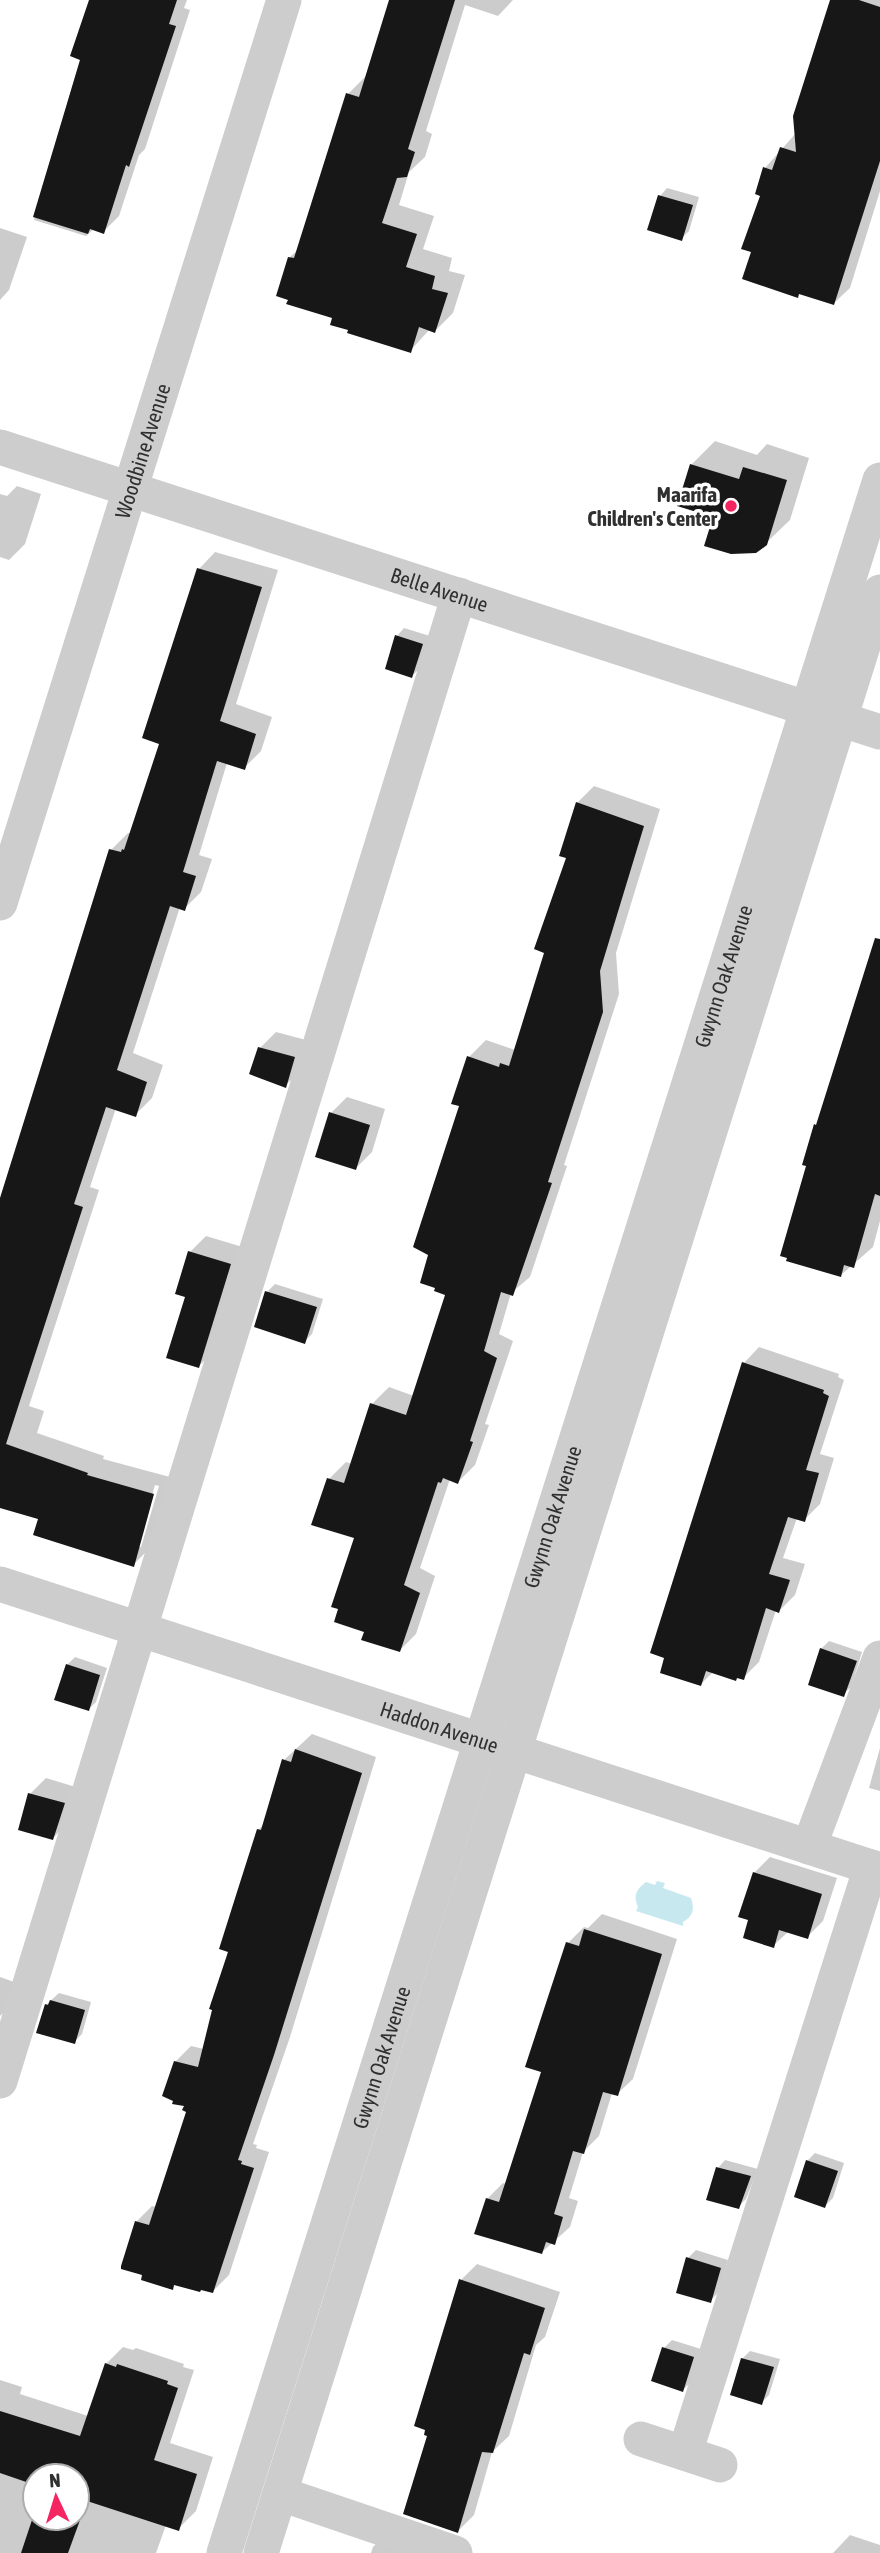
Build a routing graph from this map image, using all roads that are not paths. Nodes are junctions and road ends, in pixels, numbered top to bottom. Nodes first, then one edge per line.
1 (284, 0) edge
2 (0, 447) edge
3 (880, 480) edge
4 (130, 489) junction
5 (880, 592) edge
6 (459, 595) junction
7 (824, 714) junction
8 (880, 732) edge
9 (0, 903) edge
10 (0, 1584) edge
11 (139, 1630) junction
12 (877, 1677) edge
13 (497, 1746) junction
14 (809, 1847) junction
15 (875, 1869) edge
16 (0, 2081) edge
17 (641, 2439) dead end
18 (685, 2454) junction
19 (720, 2465) dead end
20 (281, 2494) junction
21 (225, 2553) edge
22 (261, 2553) edge
23 (455, 2553) edge

1 - 4 street, Woodbine Avenue
2 - 4 street, Belle Avenue
3 - 7 street, Gwynn Oak Avenue
4 - 6 street, Belle Avenue
4 - 9 street, Woodbine Avenue
5 - 7 street, Gwynn Oak Avenue
6 - 7 street, Belle Avenue
6 - 11 street
7 - 8 street, Belle Avenue
7 - 13 street, Gwynn Oak Avenue
10 - 11 street, Haddon Avenue
11 - 13 street, Haddon Avenue
11 - 16 street
12 - 14 street
13 - 14 street, Haddon Avenue
13 - 20 street, Gwynn Oak Avenue
13 - 21 street, Gwynn Oak Avenue
14 - 15 street, Haddon Avenue
15 - 18 street
17 - 18 street
18 - 19 street
20 - 22 street, Gwynn Oak Avenue
20 - 23 street

